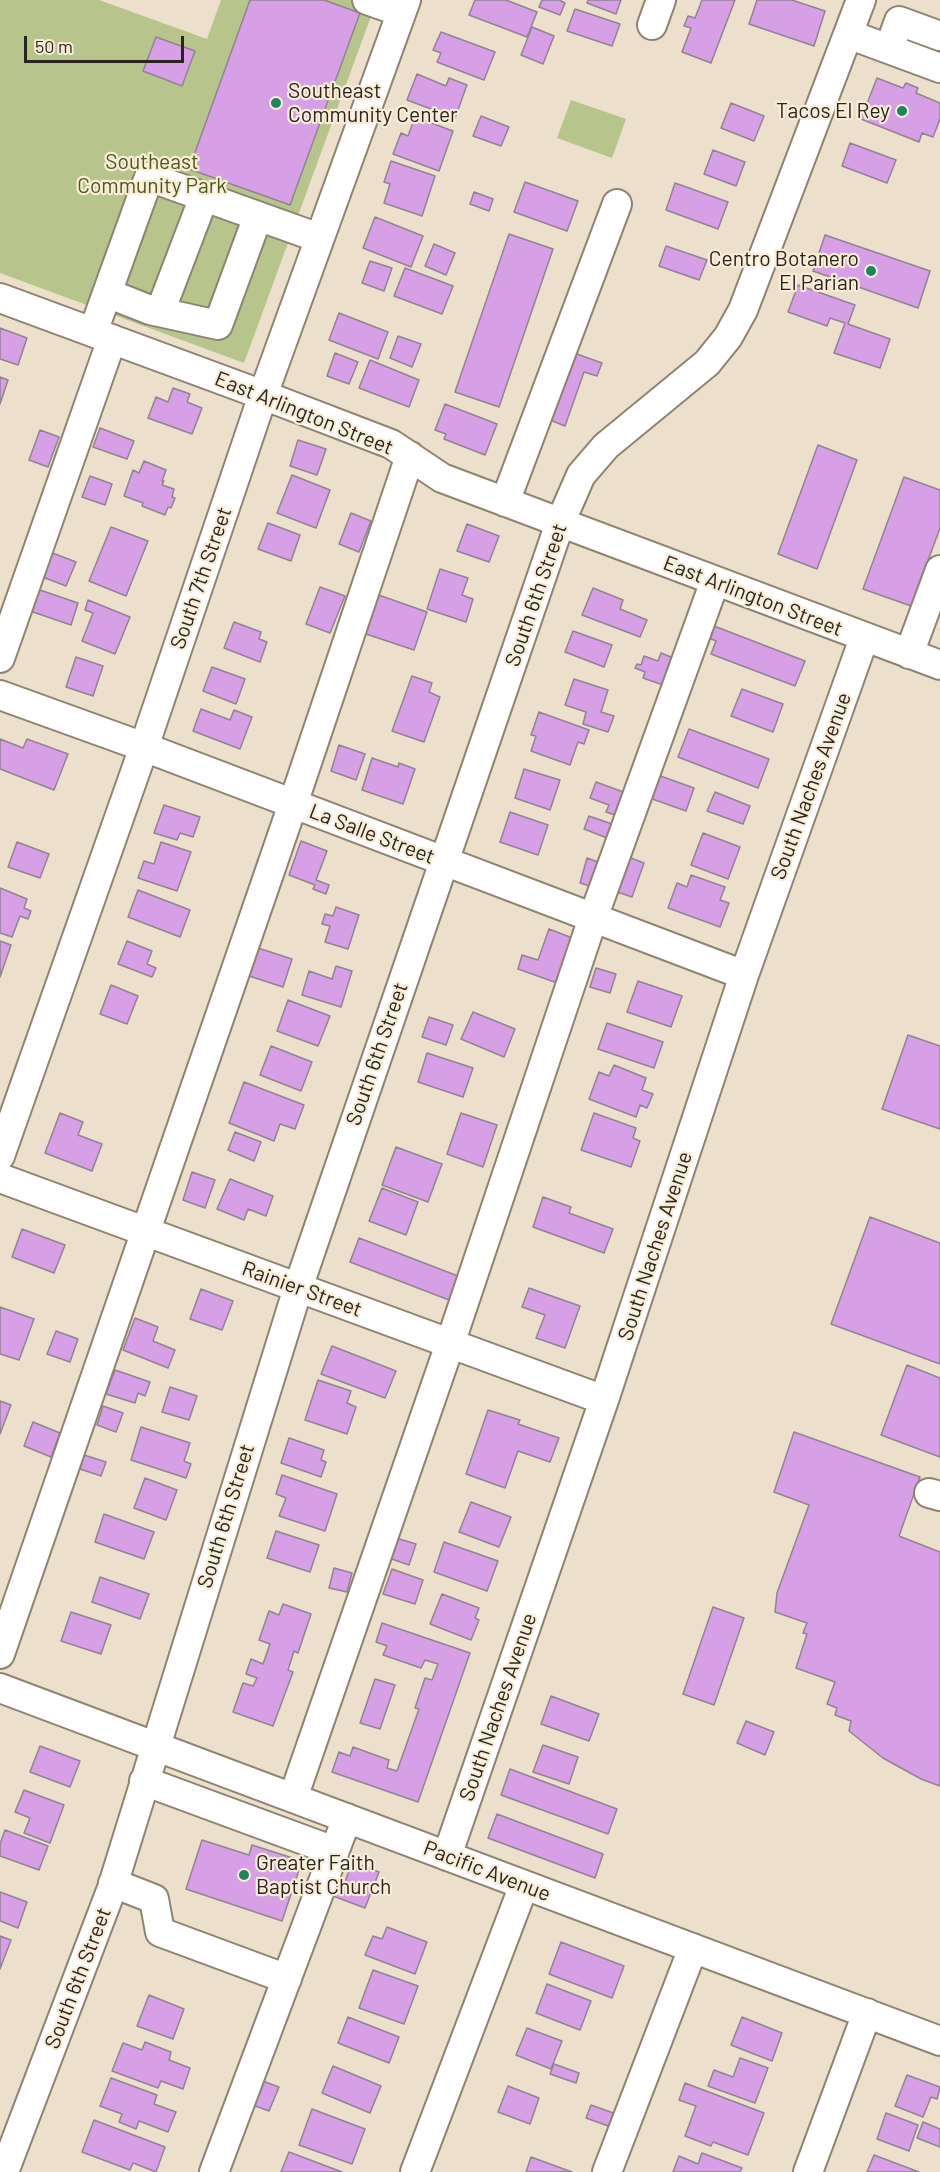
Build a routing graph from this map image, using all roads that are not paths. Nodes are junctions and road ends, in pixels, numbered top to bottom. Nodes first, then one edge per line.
1 (367, 0) edge
2 (861, 0) edge
3 (403, 6) edge
4 (848, 34) junction
5 (940, 36) edge
6 (889, 49) junction
7 (940, 68) edge
8 (204, 197) junction
9 (617, 204) dead end
10 (258, 216) junction
11 (319, 238) junction
12 (107, 293) junction
13 (0, 298) edge
14 (160, 312) junction
15 (102, 336) junction
16 (263, 394) junction
17 (410, 456) junction
18 (505, 502) junction
19 (560, 523) junction
20 (940, 570) edge
21 (715, 581) junction
22 (864, 638) junction
23 (909, 654) junction
24 (0, 658) edge
25 (940, 665) edge
26 (0, 695) edge
27 (144, 747) junction
28 (293, 804) junction
29 (443, 861) junction
30 (593, 918) junction
31 (744, 975) junction
32 (0, 1156) edge
33 (0, 1178) edge
34 (144, 1231) junction
35 (298, 1288) junction
36 (450, 1344) junction
37 (604, 1400) junction
38 (0, 1654) edge
39 (0, 1688) edge
40 (155, 1746) junction
41 (144, 1781) junction
42 (293, 1798) junction
43 (347, 1818) junction
44 (334, 1851) junction
45 (447, 1856) junction
46 (113, 1883) junction
47 (524, 1885) junction
48 (693, 1948) junction
49 (287, 1978) junction
50 (867, 2013) junction
51 (940, 2041) edge
52 (4, 2171) edge
53 (214, 2172) edge
54 (415, 2172) edge
55 (607, 2172) edge
56 (808, 2172) edge

1 - 3 street
2 - 4 street, South 6th Street
3 - 11 street, South 7th Street
4 - 6 street
4 - 19 street, South 6th Street
5 - 6 street
6 - 7 street
8 - 10 street
8 - 12 street
8 - 14 street
9 - 18 street
10 - 11 street
10 - 14 street
11 - 16 street, South 7th Street
12 - 14 street
12 - 15 street
13 - 15 street, East Arlington Street
15 - 16 street, East Arlington Street
15 - 24 street
16 - 17 street, East Arlington Street
16 - 27 street, South 7th Street
17 - 18 street, East Arlington Street
17 - 28 street
18 - 19 street, East Arlington Street
19 - 21 street, East Arlington Street
19 - 29 street, South 6th Street
20 - 23 street
21 - 22 street, East Arlington Street
21 - 30 street
22 - 23 street, East Arlington Street
22 - 31 street, South Naches Avenue
23 - 25 street, East Arlington Street
26 - 27 street, La Salle Street
27 - 28 street, La Salle Street
27 - 32 street, South 7th Street
28 - 29 street, La Salle Street
28 - 34 street
29 - 30 street, La Salle Street
29 - 35 street, South 6th Street
30 - 31 street, La Salle Street
30 - 36 street
31 - 37 street, South Naches Avenue
33 - 34 street, Rainier Street
34 - 35 street, Rainier Street
34 - 38 street
35 - 36 street, Rainier Street
35 - 40 street, South 6th Street
36 - 37 street, Rainier Street
36 - 42 street
37 - 45 street, South Naches Avenue
39 - 40 street, Pacific Avenue
40 - 41 street, South 6th Street
40 - 42 street, Pacific Avenue
41 - 44 street
41 - 46 street, South 6th Street
42 - 43 street, Pacific Avenue
43 - 44 street
43 - 45 street, Pacific Avenue
44 - 49 street
45 - 47 street, Pacific Avenue
46 - 49 street
46 - 52 street, South 6th Street
47 - 48 street, Pacific Avenue
47 - 54 street
48 - 50 street, Pacific Avenue
48 - 55 street
49 - 53 street
50 - 51 street, Pacific Avenue
50 - 56 street

